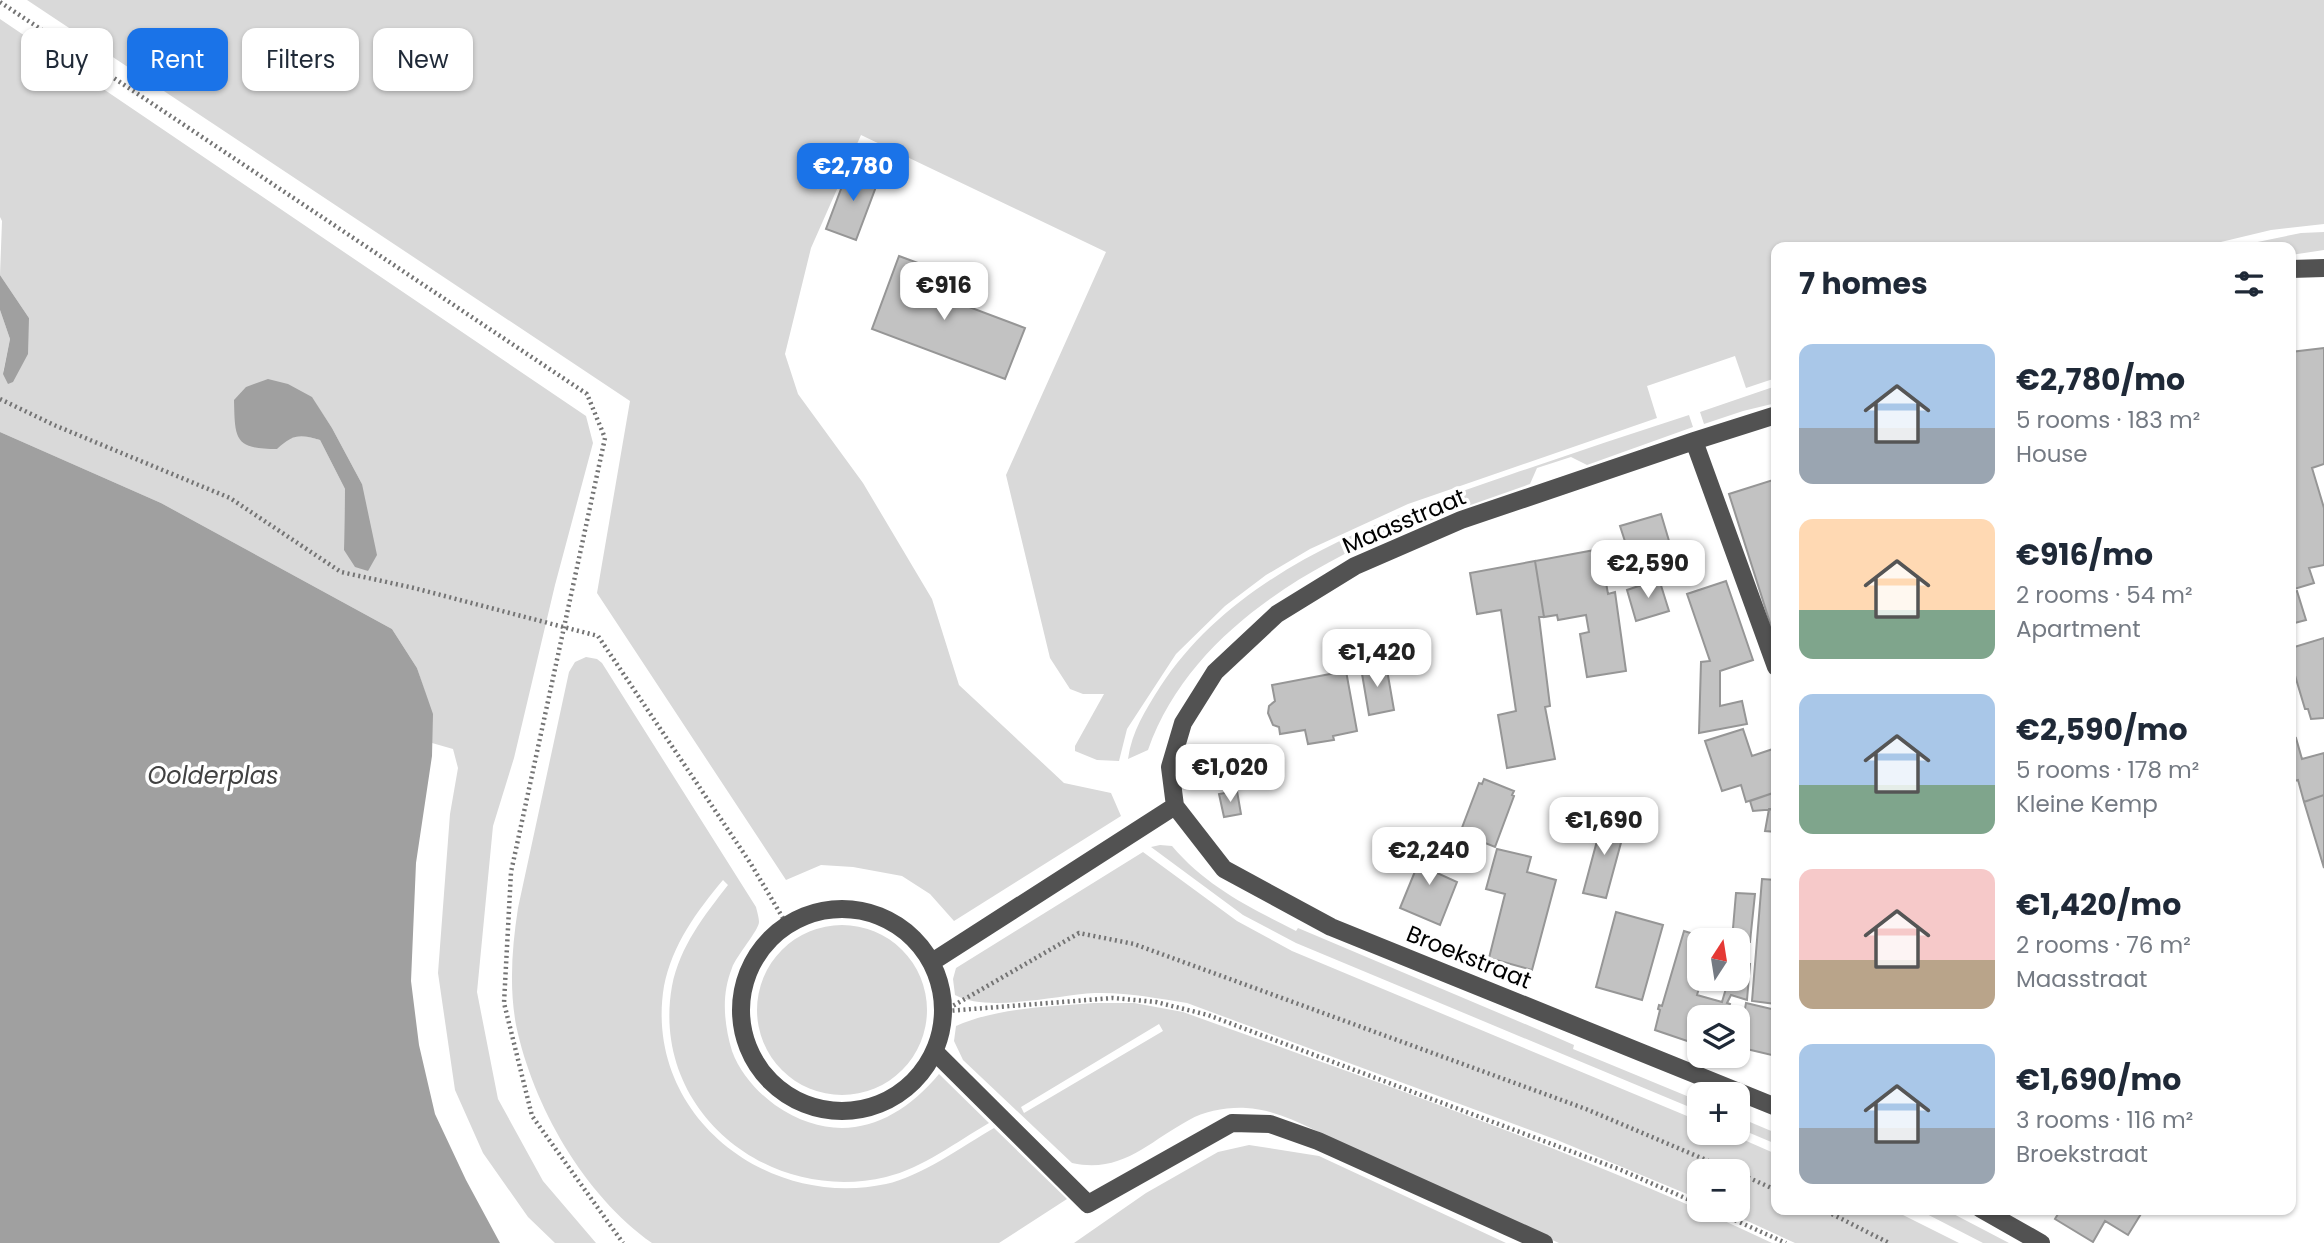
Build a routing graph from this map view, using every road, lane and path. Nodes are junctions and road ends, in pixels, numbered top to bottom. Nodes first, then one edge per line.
1 (0, 2) edge
2 (2324, 268) edge
3 (2296, 269) edge
4 (0, 399) edge
5 (1771, 417) edge
6 (1694, 441) junction
7 (565, 627) junction
8 (1771, 653) edge
9 (1175, 806) junction
10 (787, 925) junction
11 (932, 962) junction
12 (944, 1011) junction
13 (935, 1052) junction
14 (1771, 1105) edge
15 (1704, 1159) edge
16 (1750, 1178) edge
17 (1771, 1188) edge
18 (1687, 1199) edge
19 (1834, 1215) edge
20 (1992, 1215) edge
21 (1739, 1222) edge
22 (623, 1243) edge
23 (1544, 1243) edge
24 (1786, 1243) edge
25 (1889, 1243) edge
26 (2041, 1243) edge

1 - 7 path
2 - 3 street
4 - 7 path
5 - 6 street, Maasstraat
6 - 8 street
6 - 9 street, Maasstraat
7 - 10 path
7 - 22 path
9 - 11 street
9 - 14 street, Broekstraat
10 - 11 street
10 - 13 street
11 - 12 street
12 - 13 street
12 - 15 path
12 - 18 path
13 - 23 street
16 - 17 path
19 - 25 path
20 - 26 street
21 - 24 path

